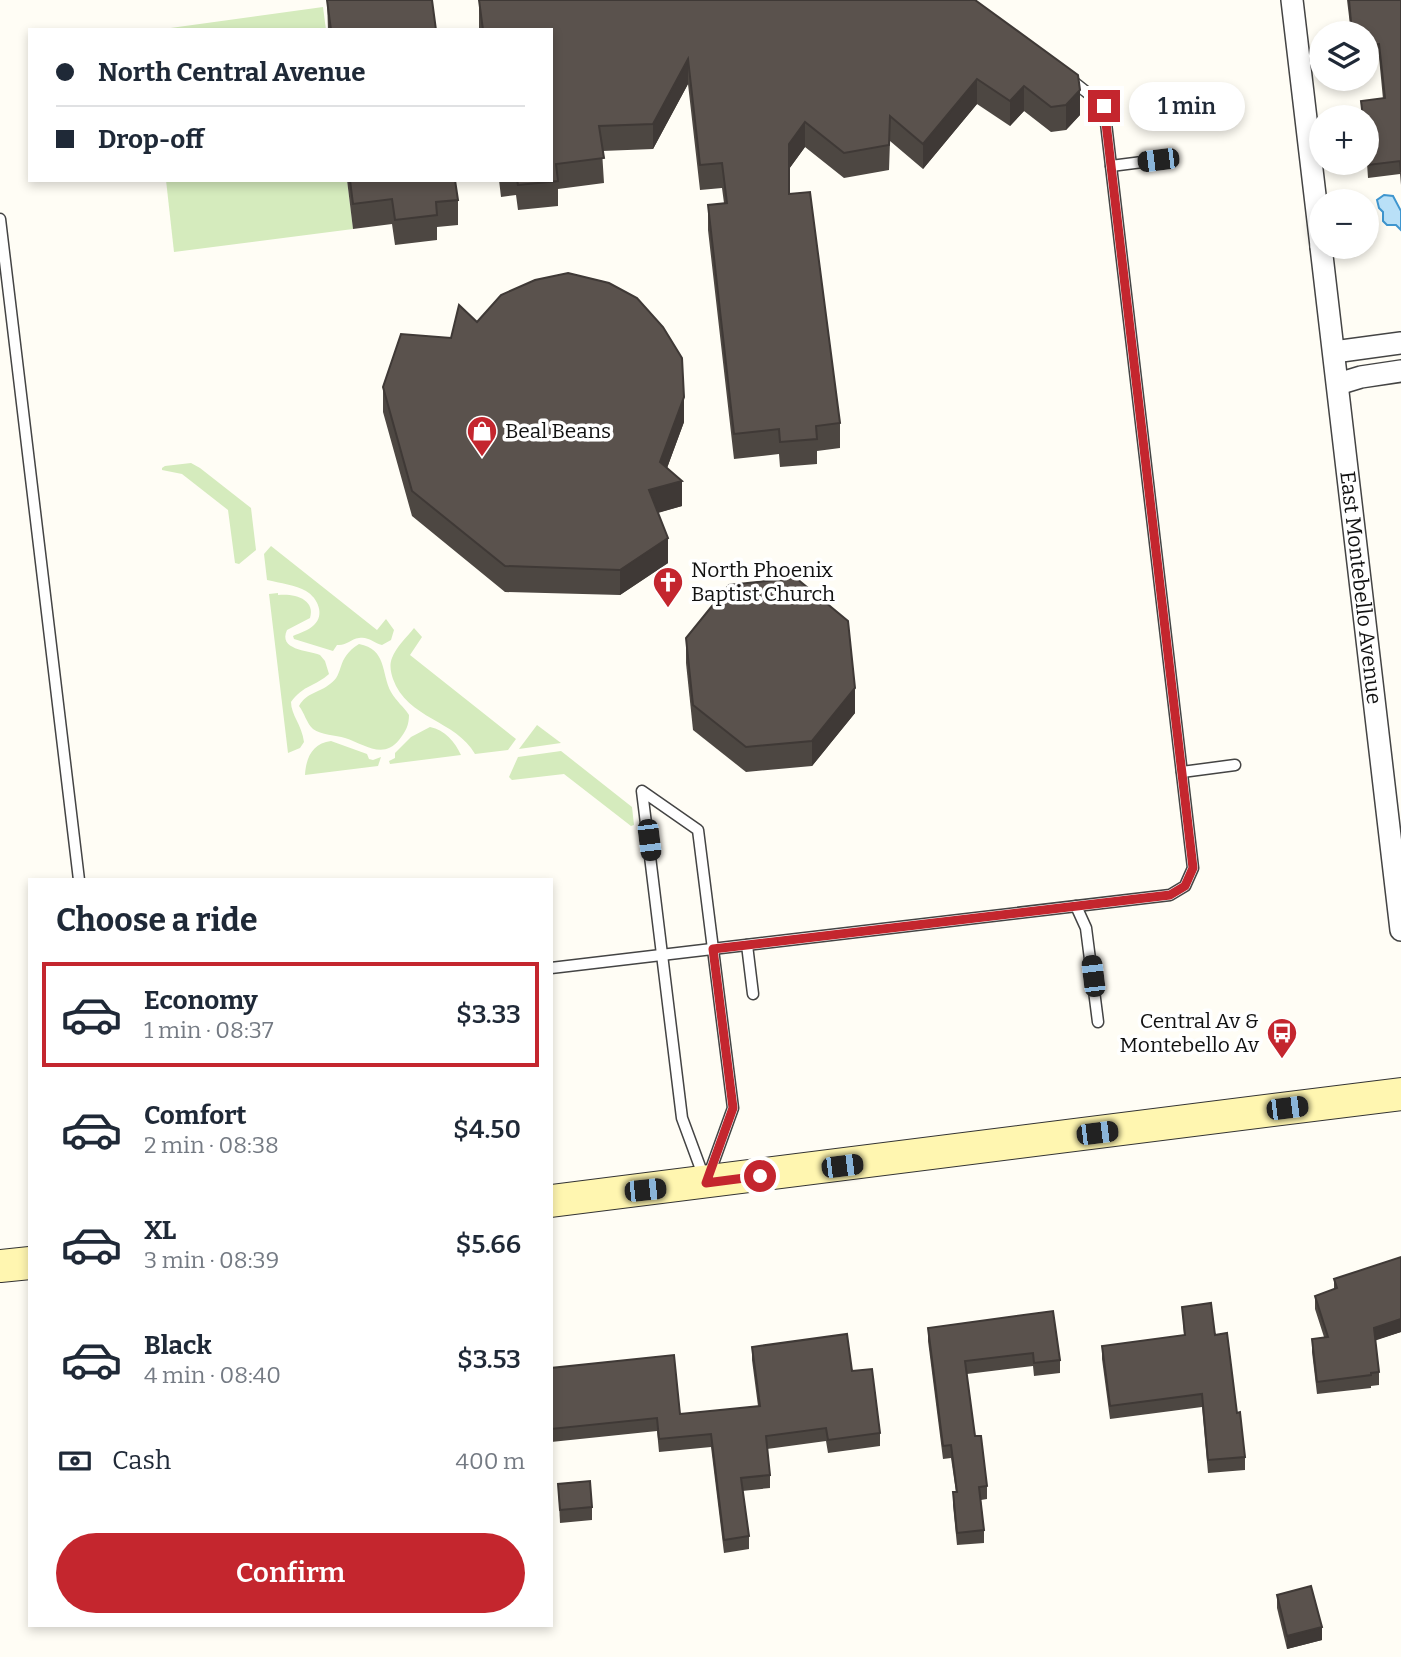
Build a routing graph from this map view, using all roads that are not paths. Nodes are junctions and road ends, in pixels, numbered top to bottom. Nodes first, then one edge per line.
1 (1292, 0) edge
2 (1062, 73) edge
3 (1158, 160) dead end
4 (1111, 166) junction
5 (1314, 189) edge
6 (0, 219) edge
7 (1323, 259) edge
8 (1401, 343) edge
9 (1334, 352) junction
10 (1401, 371) edge
11 (1338, 384) junction
12 (1235, 765) dead end
13 (1182, 772) junction
14 (79, 878) edge
15 (1076, 906) junction
16 (1401, 930) edge
17 (747, 945) junction
18 (713, 949) junction
19 (662, 955) junction
20 (553, 968) edge
21 (753, 993) dead end
22 (1098, 1022) dead end
23 (1401, 1094) edge
24 (706, 1183) junction
25 (553, 1201) edge
26 (28, 1262) edge
27 (0, 1266) edge

1 - 5 street, East Montebello Avenue
2 - 4 lane
3 - 4 lane
4 - 13 lane
6 - 14 lane
7 - 9 street, East Montebello Avenue
8 - 9 street
9 - 11 street, East Montebello Avenue
10 - 11 street
11 - 16 street, East Montebello Avenue
12 - 13 lane
13 - 15 lane
15 - 17 lane
15 - 22 lane
17 - 18 lane
17 - 21 lane
18 - 19 lane
18 - 19 lane
18 - 24 lane
19 - 20 lane
19 - 24 lane
23 - 24 main road
24 - 25 main road
26 - 27 main road

